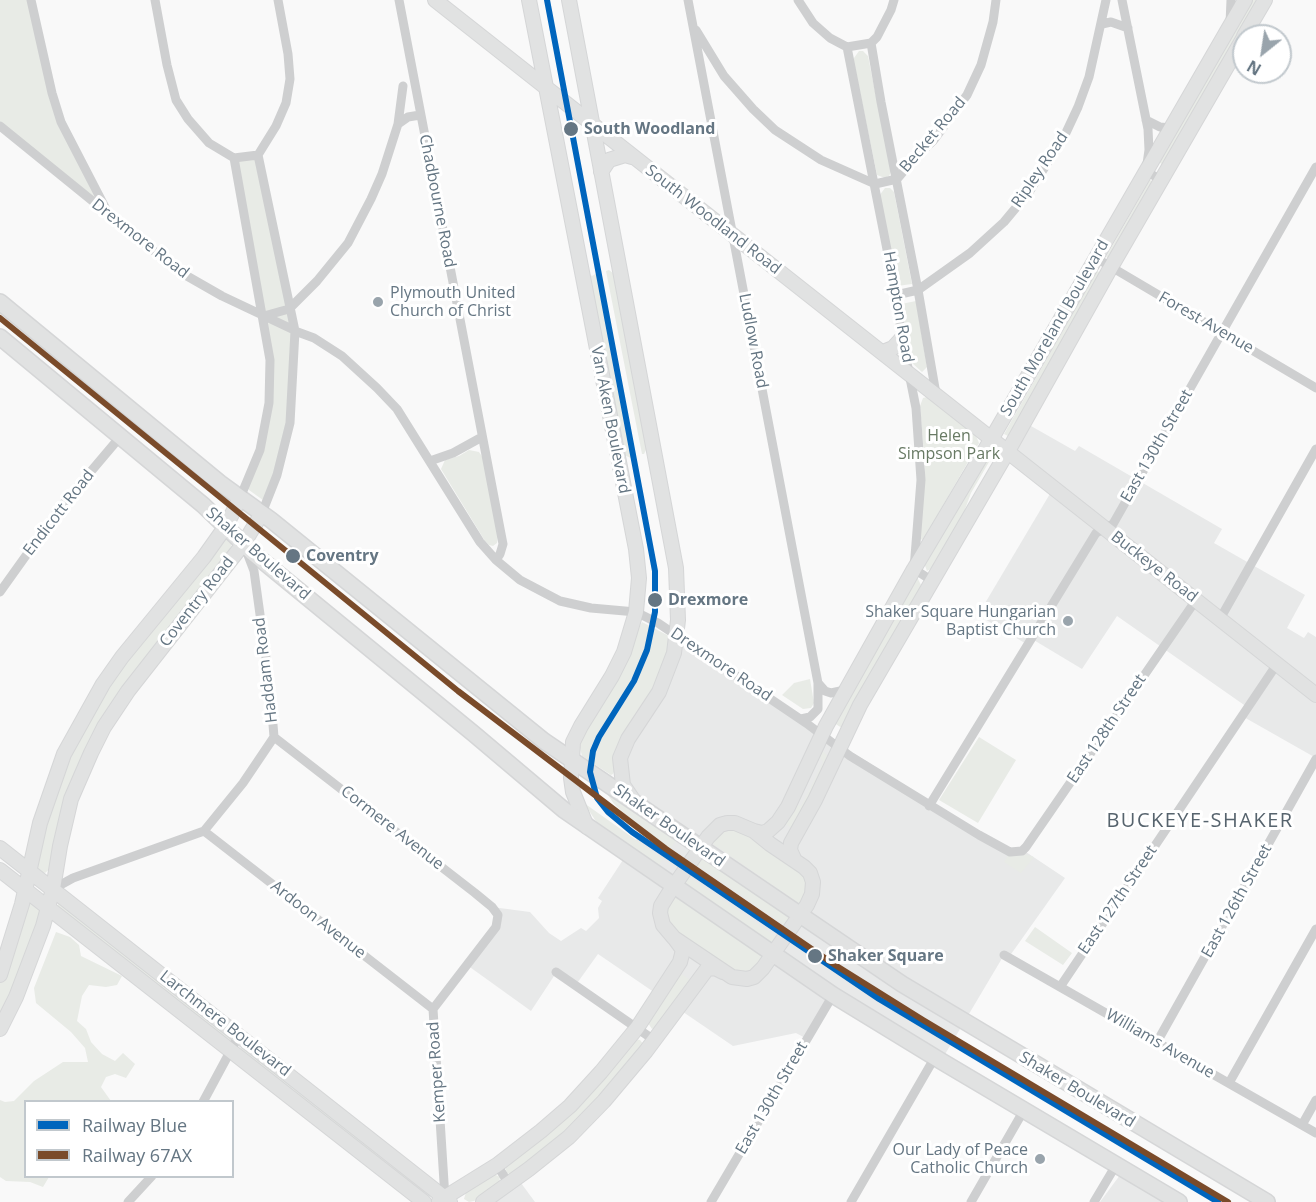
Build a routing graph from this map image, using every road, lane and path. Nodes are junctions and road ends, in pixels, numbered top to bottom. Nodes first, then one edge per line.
1 (31, 0) edge
2 (155, 0) edge
3 (278, 0) edge
4 (399, 0) edge
5 (435, 0) edge
6 (530, 0) edge
7 (569, 0) edge
8 (688, 0) edge
9 (798, 0) edge
10 (894, 0) edge
11 (996, 0) edge
12 (1106, 0) edge
13 (1122, 0) edge
14 (1231, 0) edge
15 (1245, 0) edge
16 (1265, 0) edge
17 (692, 23) junction
18 (1102, 24) junction
19 (1251, 24) edge
20 (1230, 26) junction
21 (1128, 28) junction
22 (871, 43) junction
23 (847, 47) junction
24 (1232, 57) edge
25 (724, 76) junction
26 (705, 83) junction
27 (403, 86) dead end
28 (547, 89) junction
29 (420, 114) junction
30 (1146, 120) junction
31 (398, 124) junction
32 (592, 125) junction
33 (0, 126) edge
34 (1171, 128) junction
35 (258, 155) junction
36 (632, 157) junction
37 (234, 158) junction
38 (1316, 167) edge
39 (1146, 171) junction
40 (601, 172) junction
41 (897, 179) junction
42 (1161, 180) junction
43 (875, 184) junction
44 (110, 216) junction
45 (732, 235) junction
46 (1096, 258) junction
47 (1111, 267) junction
48 (918, 290) junction
49 (896, 295) junction
50 (0, 302) edge
51 (289, 309) junction
52 (264, 316) junction
53 (294, 331) junction
54 (1222, 333) junction
55 (902, 338) junction
56 (2, 343) edge
57 (883, 352) junction
58 (910, 374) junction
59 (1316, 388) edge
60 (936, 394) junction
61 (120, 436) junction
62 (482, 437) junction
63 (992, 438) junction
64 (1316, 449) edge
65 (1008, 451) junction
66 (430, 460) junction
67 (240, 498) junction
68 (262, 513) junction
69 (226, 526) junction
70 (1106, 529) junction
71 (244, 543) junction
72 (496, 560) junction
73 (914, 569) junction
74 (931, 580) junction
75 (0, 592) edge
76 (1196, 600) junction
77 (636, 612) junction
78 (1220, 619) junction
79 (677, 635) junction
80 (1277, 664) junction
81 (818, 683) junction
82 (845, 690) junction
83 (1316, 695) edge
84 (801, 720) junction
85 (822, 735) junction
86 (274, 737) junction
87 (840, 748) junction
88 (572, 759) junction
89 (1316, 759) edge
90 (634, 801) junction
91 (929, 806) junction
92 (587, 827) junction
93 (204, 831) junction
94 (754, 831) junction
95 (700, 847) junction
96 (0, 848) edge
97 (1015, 852) joint
98 (795, 861) junction
99 (0, 870) edge
100 (29, 870) junction
101 (674, 886) junction
102 (53, 889) junction
103 (25, 891) junction
104 (48, 910) junction
105 (800, 915) junction
106 (496, 927) joint
107 (1316, 929) edge
108 (674, 938) junction
109 (773, 954) junction
110 (1004, 955) dead end
111 (556, 972) dead end
112 (723, 972) junction
113 (0, 975) edge
114 (1060, 987) junction
115 (833, 994) junction
116 (433, 1009) junction
117 (637, 1028) junction
118 (0, 1029) edge
119 (239, 1035) junction
120 (654, 1040) junction
121 (1157, 1042) junction
122 (231, 1049) junction
123 (935, 1058) junction
124 (1229, 1083) junction
125 (204, 1100) edge
126 (1316, 1100) edge
127 (1024, 1110) junction
128 (1302, 1125) junction
129 (1316, 1133) edge
130 (497, 1165) junction
131 (1116, 1165) junction
132 (150, 1178) edge
133 (509, 1184) junction
134 (445, 1201) edge
135 (128, 1202) edge
136 (424, 1202) edge
137 (483, 1202) edge
138 (711, 1202) edge
139 (851, 1202) edge
140 (971, 1202) edge
141 (1094, 1202) edge
142 (1179, 1202) edge
143 (1267, 1202) edge

1 - 44 street
2 - 37 street
3 - 35 street
4 - 29 street, Chadbourne Road
5 - 28 street, South Woodland Road
6 - 28 street, Van Aken Boulevard
7 - 32 street
8 - 17 street, Ludlow Road
9 - 23 street
10 - 22 street
11 - 41 street, Becket Road
12 - 18 street, Ripley Road
13 - 21 street
14 - 20 street
15 - 20 street, South Moreland Boulevard
16 - 19 street, South Moreland Boulevard
17 - 25 street
17 - 26 street, Ludlow Road
18 - 21 street
18 - 48 street, Ripley Road
20 - 34 street, South Moreland Boulevard
21 - 30 street
22 - 23 street
22 - 41 street, Hampton Road
23 - 43 street, Hampton Road
24 - 42 street, South Moreland Boulevard
25 - 26 street
25 - 43 street
26 - 45 street, Ludlow Road
27 - 31 street
28 - 32 street, South Woodland Road
28 - 77 street, Van Aken Boulevard
29 - 31 street
29 - 62 street, Chadbourne Road
30 - 34 street
30 - 39 street
31 - 51 street
32 - 36 street, South Woodland Road
32 - 40 street
33 - 44 street, Drexmore Road
34 - 39 street, South Moreland Boulevard
35 - 37 street
35 - 51 street, Coventry Road
36 - 40 street
36 - 45 street, South Woodland Road
37 - 52 street, Coventry Road
38 - 54 street, East 130th Street
39 - 42 street
39 - 46 street, South Moreland Boulevard
40 - 79 street
41 - 43 street, Becket Road
41 - 48 street, Hampton Road
42 - 47 street, South Moreland Boulevard
43 - 49 street, Hampton Road
44 - 52 street, Drexmore Road
45 - 57 street, South Woodland Road
45 - 81 street, Ludlow Road
46 - 47 street, Forest Avenue
46 - 63 street, South Moreland Boulevard
47 - 54 street, Forest Avenue
47 - 65 street, South Moreland Boulevard
48 - 49 street, Ripley Road
48 - 60 street, Hampton Road
49 - 55 street, Hampton Road
50 - 67 main road, Shaker Boulevard
51 - 52 street
51 - 53 street, Coventry Road
52 - 53 street, Drexmore Road
52 - 67 street, Coventry Road
53 - 66 street, Drexmore Road
53 - 68 street, Coventry Road
54 - 59 street, Forest Avenue
54 - 70 street, East 130th Street
55 - 57 street
55 - 58 street, Hampton Road
56 - 61 main road, Shaker Boulevard
57 - 58 street, South Woodland Road
58 - 60 street, South Woodland Road
58 - 73 street, Hampton Road
60 - 63 street, South Woodland Road
61 - 69 main road, Shaker Boulevard
61 - 75 street, Endicott Road
62 - 66 street
62 - 72 street, Chadbourne Road
63 - 65 street, Buckeye Road
63 - 73 street, South Moreland Boulevard
64 - 78 street
65 - 70 street, Buckeye Road
65 - 74 street, South Moreland Boulevard
66 - 72 street, Drexmore Road
67 - 68 main road, Shaker Boulevard
67 - 69 street, Coventry Road
68 - 71 street, Coventry Road
68 - 88 main road, Shaker Boulevard
69 - 71 main road, Shaker Boulevard
69 - 100 street, Coventry Road
70 - 76 street, Buckeye Road
70 - 91 street, East 130th Street
71 - 86 street, Haddam Road
71 - 92 main road, Shaker Boulevard
71 - 102 street, Coventry Road
72 - 77 street, Drexmore Road
73 - 74 street
73 - 82 street, South Moreland Boulevard
74 - 87 street, South Moreland Boulevard
76 - 78 street, Buckeye Road
76 - 97 street, East 128th Street
77 - 79 street, Drexmore Road
77 - 88 street, Van Aken Boulevard
78 - 80 street, Buckeye Road
79 - 84 street, Drexmore Road
79 - 90 street
80 - 83 street, Buckeye Road
80 - 114 street, East 127th Street
81 - 82 street
81 - 84 street, Ludlow Road
82 - 85 street, South Moreland Boulevard
84 - 85 street, Drexmore Road
85 - 87 street, Drexmore Road
85 - 94 street, South Moreland Boulevard
86 - 93 street, Haddam Road
86 - 106 street, Cormere Avenue
87 - 91 street, Drexmore Road
87 - 98 street, South Moreland Boulevard
88 - 90 main road, Shaker Boulevard
88 - 92 street, Van Aken Boulevard
89 - 121 street, East 126th Street
90 - 95 main road, Shaker Boulevard
91 - 97 street, Drexmore Road
92 - 101 main road, Shaker Boulevard
93 - 102 street
93 - 116 street, Ardoon Avenue
94 - 95 street
94 - 98 street
95 - 101 street
95 - 105 main road, Shaker Boulevard
96 - 100 street, Larchmere Boulevard
98 - 105 street
99 - 103 street, Larchmere Boulevard
100 - 102 street, Larchmere Boulevard
100 - 103 street, Coventry Road
101 - 108 street
101 - 109 main road, Shaker Boulevard
102 - 104 street, Coventry Road
102 - 119 street, Larchmere Boulevard
103 - 104 street, Larchmere Boulevard
103 - 113 street, Coventry Road
104 - 118 street, Coventry Road
104 - 122 street, Larchmere Boulevard
105 - 109 street
105 - 143 main road, Shaker Boulevard
106 - 116 street, Kemper Road
107 - 124 street
108 - 112 street
108 - 117 street
109 - 112 street
109 - 115 main road, Shaker Boulevard
110 - 114 street, Williams Avenue
111 - 117 street
112 - 120 street
114 - 121 street, Williams Avenue
115 - 123 main road, Shaker Boulevard
115 - 138 street, East 130th Street
116 - 134 street, Kemper Road
117 - 120 street
117 - 130 street
119 - 122 street
119 - 134 street, Larchmere Boulevard
120 - 133 street
121 - 124 street, Williams Avenue
122 - 125 street
122 - 136 street, Larchmere Boulevard
123 - 127 main road, Shaker Boulevard
123 - 139 street
124 - 128 street, Williams Avenue
126 - 128 street
127 - 131 main road, Shaker Boulevard
127 - 140 street
128 - 129 street, Williams Avenue
130 - 133 street
130 - 134 street
131 - 141 street
131 - 142 main road, Shaker Boulevard
132 - 135 street
133 - 137 street

